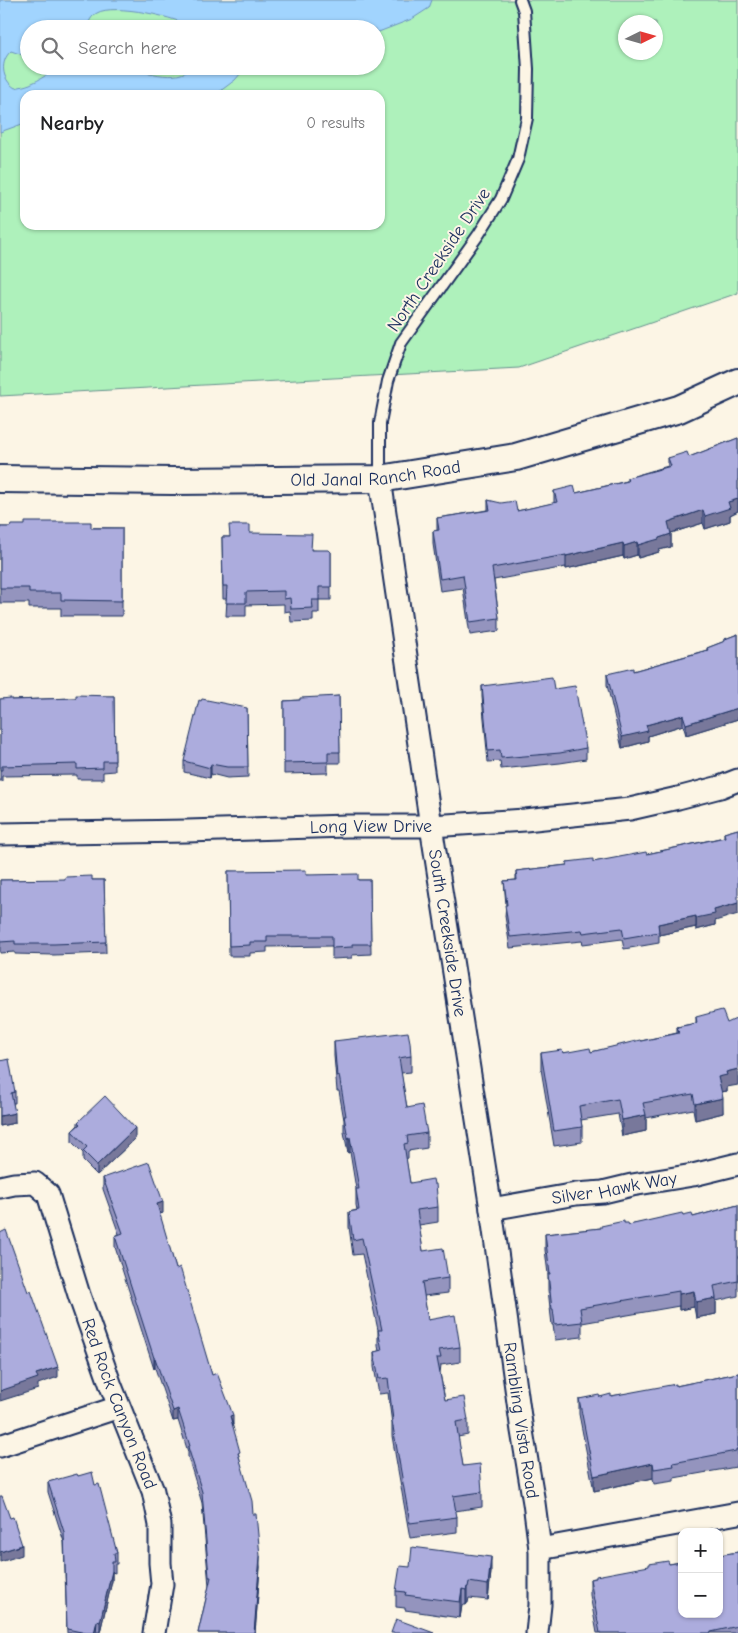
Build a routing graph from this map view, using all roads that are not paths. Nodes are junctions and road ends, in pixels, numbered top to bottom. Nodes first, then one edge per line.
1 (520, 0) edge
2 (738, 382) edge
3 (380, 479) junction
4 (0, 480) edge
5 (738, 780) edge
6 (431, 826) junction
7 (0, 834) edge
8 (738, 1164) edge
9 (0, 1187) edge
10 (490, 1208) junction
11 (119, 1407) junction
12 (0, 1446) edge
13 (738, 1513) edge
14 (540, 1549) junction
15 (154, 1633) edge
16 (537, 1633) edge

1 - 3 lane, North Creekside Drive
2 - 3 street, Old Janal Ranch Road
3 - 4 street, Old Janal Ranch Road
3 - 6 street, South Creekside Drive
5 - 6 street, Long View Drive
6 - 7 street, Long View Drive
6 - 10 street, South Creekside Drive
8 - 10 street, Silver Hawk Way
9 - 11 street, Red Rock Canyon Road
10 - 14 street, Rambling Vista Road
11 - 12 street
11 - 15 street, Red Rock Canyon Road
13 - 14 street
14 - 16 street, Rambling Vista Road

